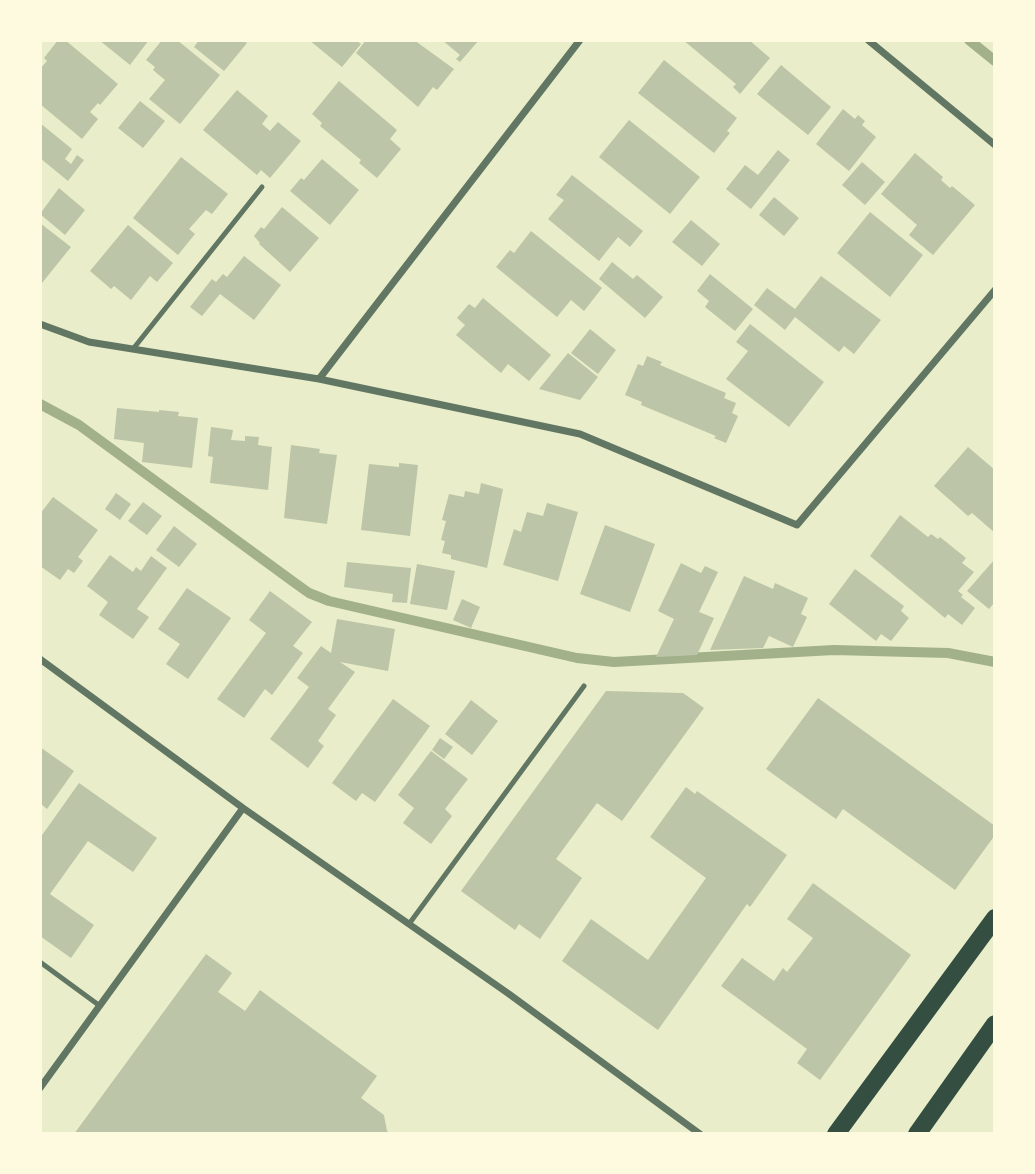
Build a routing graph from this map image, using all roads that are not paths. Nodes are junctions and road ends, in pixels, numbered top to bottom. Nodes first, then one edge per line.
1 (580, 40) edge
2 (868, 40) edge
3 (995, 145) edge
4 (262, 187) dead end
5 (995, 290) edge
6 (40, 324) edge
7 (133, 349) junction
8 (319, 379) junction
9 (40, 659) edge
10 (584, 686) dead end
11 (243, 808) junction
12 (995, 918) edge
13 (409, 924) junction
14 (40, 962) edge
15 (100, 1006) junction
16 (995, 1024) edge
17 (40, 1088) edge
18 (699, 1134) edge
19 (836, 1134) edge
20 (917, 1134) edge

1 - 8 street
2 - 3 street
4 - 7 lane
5 - 8 street
6 - 7 street
7 - 8 street
9 - 11 street
10 - 13 lane
11 - 13 street
11 - 15 street
12 - 19 main road
13 - 18 street
14 - 15 lane
15 - 17 street
16 - 20 main road

